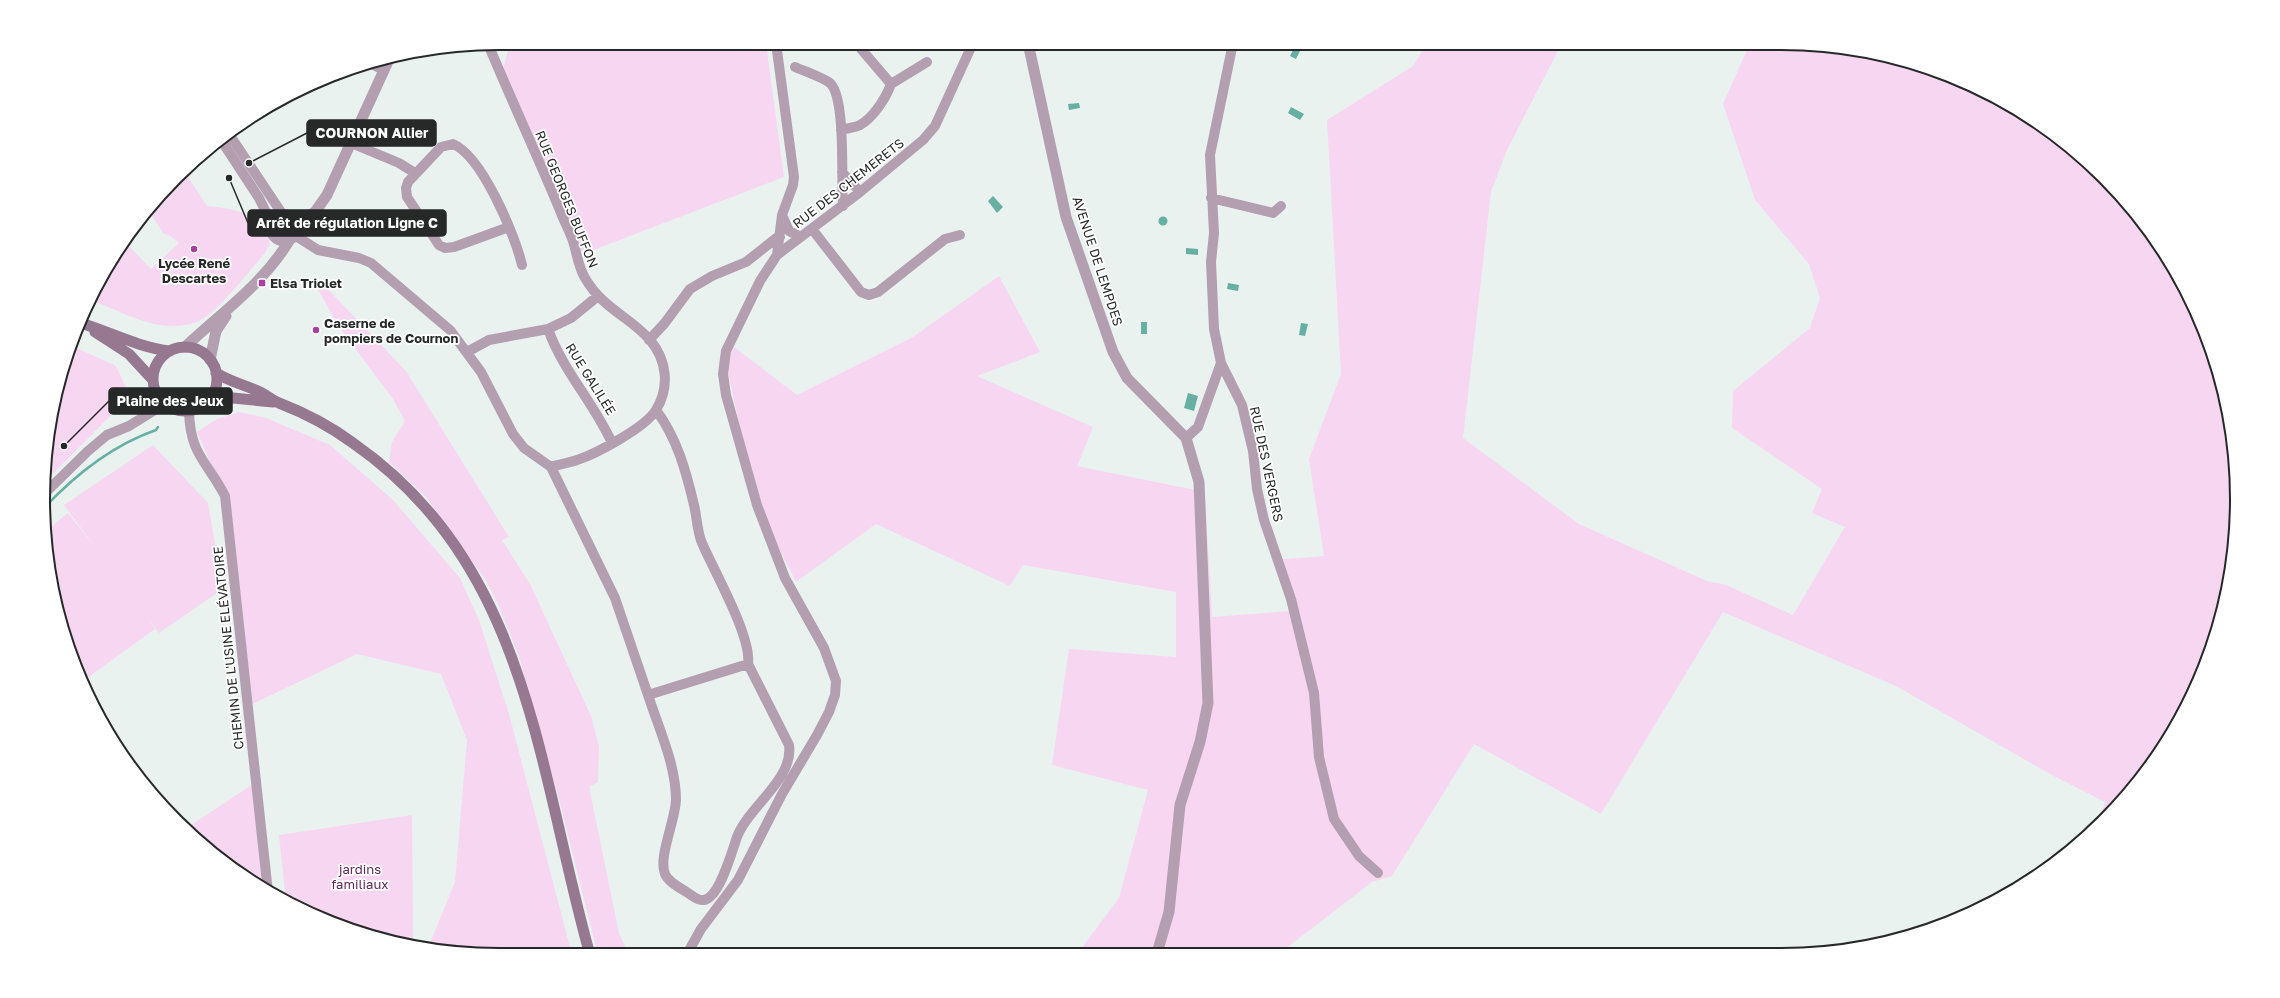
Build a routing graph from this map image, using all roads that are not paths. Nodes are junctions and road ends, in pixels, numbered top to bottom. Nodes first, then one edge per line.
1 (491, 50) edge
2 (777, 50) edge
3 (862, 50) edge
4 (970, 50) edge
5 (1030, 50) edge
6 (1232, 50) edge
7 (927, 62) dead end
8 (387, 64) edge
9 (377, 67) edge
10 (795, 67) dead end
11 (384, 70) junction
12 (892, 84) junction
13 (841, 130) junction
14 (232, 139) edge
15 (351, 143) junction
16 (224, 145) edge
17 (842, 172) junction
18 (415, 173) junction
19 (860, 192) junction
20 (1211, 198) junction
21 (843, 206) junction
22 (1281, 206) dead end
23 (283, 215) junction
24 (782, 215) junction
25 (297, 223) junction
26 (272, 224) junction
27 (509, 227) junction
28 (812, 229) junction
29 (960, 235) dead end
30 (779, 236) junction
31 (801, 237) junction
32 (292, 238) junction
33 (277, 240) junction
34 (788, 246) junction
35 (777, 255) junction
36 (270, 265) junction
37 (522, 265) dead end
38 (598, 296) junction
39 (235, 304) junction
40 (85, 324) edge
41 (85, 325) edge
42 (548, 329) junction
43 (649, 340) junction
44 (185, 347) junction
45 (170, 351) junction
46 (467, 352) junction
47 (210, 360) junction
48 (1221, 363) junction
49 (216, 373) junction
50 (152, 380) junction
51 (210, 399) junction
52 (277, 402) junction
53 (168, 407) junction
54 (656, 410) junction
55 (189, 411) junction
56 (1186, 438) junction
57 (612, 443) junction
58 (551, 467) junction
59 (50, 488) edge
60 (748, 664) junction
61 (648, 695) junction
62 (1378, 873) dead end
63 (267, 883) edge
64 (588, 948) edge
65 (691, 948) edge
66 (1158, 948) edge

1 - 38 street, RUE GEORGES BUFFON
2 - 24 street
3 - 12 street
4 - 19 street, RUE DES CHEMERETS
5 - 56 street, AVENUE DE LEMPDES
6 - 20 street, RUE DES VERGERS
7 - 12 street
8 - 11 street
9 - 11 street
10 - 13 street
11 - 15 street
12 - 13 street
13 - 17 street
14 - 23 street
15 - 18 street
15 - 25 street
16 - 26 street
17 - 19 street
17 - 21 street
18 - 27 street
18 - 27 street
19 - 21 street, RUE DES CHEMERETS
20 - 22 street
20 - 48 street, RUE DES VERGERS
21 - 28 street, RUE DES CHEMERETS
23 - 25 street
23 - 26 street
24 - 30 street
24 - 31 street
25 - 32 street
26 - 33 street
27 - 37 street
28 - 29 street
28 - 31 street, RUE DES CHEMERETS
30 - 34 street
30 - 35 street
30 - 43 street
31 - 34 street, RUE DES CHEMERETS
32 - 33 street
32 - 36 street
32 - 46 street
33 - 36 street
34 - 35 street, RUE DES CHEMERETS
35 - 65 street, RUE DES CHEMERETS
36 - 39 street
38 - 42 street
38 - 43 street, RUE GEORGES BUFFON
39 - 44 street
39 - 47 street
40 - 45 main road
41 - 50 main road
42 - 46 street
42 - 57 street, RUE GALILÉE
43 - 54 street, RUE GEORGES BUFFON
44 - 45 main road
44 - 47 main road
45 - 50 main road
46 - 58 street
47 - 49 main road
48 - 56 street
48 - 62 street, RUE DES VERGERS
49 - 51 main road
49 - 52 main road
50 - 53 main road
51 - 52 main road
51 - 55 main road
52 - 64 main road
53 - 55 main road
53 - 59 street
54 - 57 street, RUE GEORGES BUFFON
54 - 60 street
55 - 63 street, CHEMIN DE L'USINE ELÉVATOIRE
56 - 66 street
57 - 58 street, RUE GEORGES BUFFON
58 - 61 street
60 - 61 street
60 - 61 street

